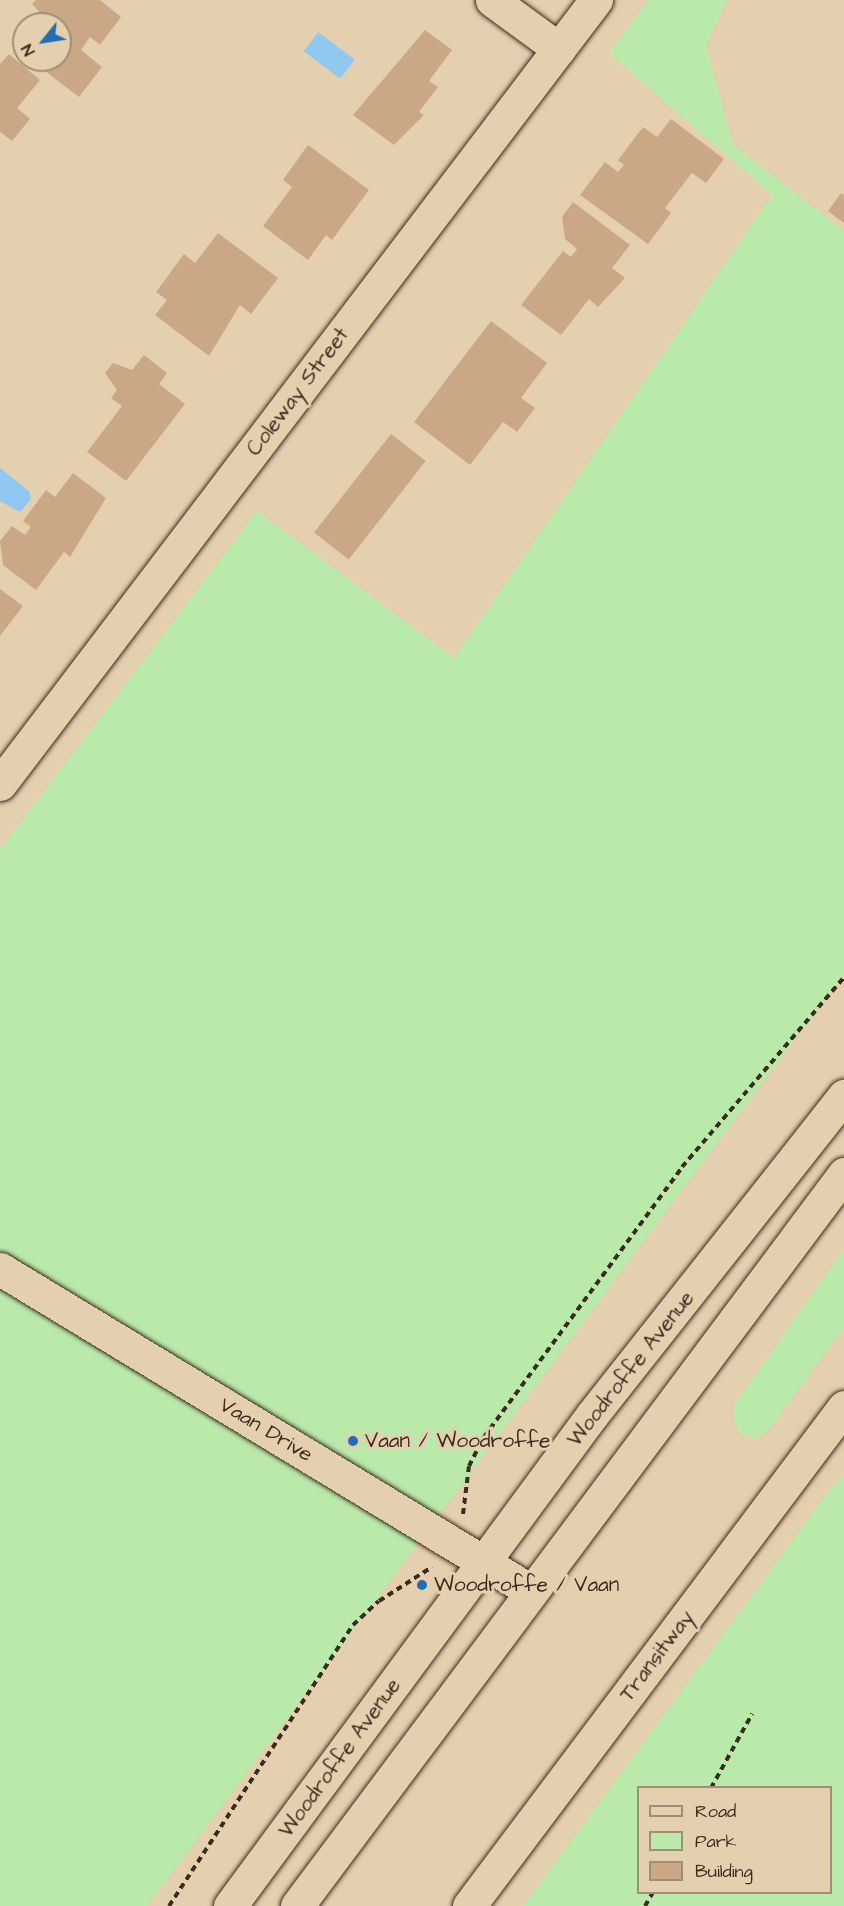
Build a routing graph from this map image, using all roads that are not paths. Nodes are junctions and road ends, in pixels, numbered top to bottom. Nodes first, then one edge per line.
1 (492, 0) edge
2 (596, 0) edge
3 (559, 49) junction
4 (0, 784) edge
5 (844, 1096) edge
6 (844, 1174) edge
7 (0, 1269) edge
8 (844, 1407) edge
9 (486, 1560) junction
10 (531, 1591) junction
11 (230, 1906) edge
12 (297, 1906) edge
13 (469, 1906) edge

1 - 3 main road
2 - 3 main road, Coleway Street
3 - 4 main road, Coleway Street
5 - 9 main road, Woodroffe Avenue
6 - 10 main road
7 - 9 main road, Vaan Drive
8 - 13 main road, Transitway
9 - 10 main road, Vaan Drive
9 - 11 main road, Woodroffe Avenue
10 - 12 main road

